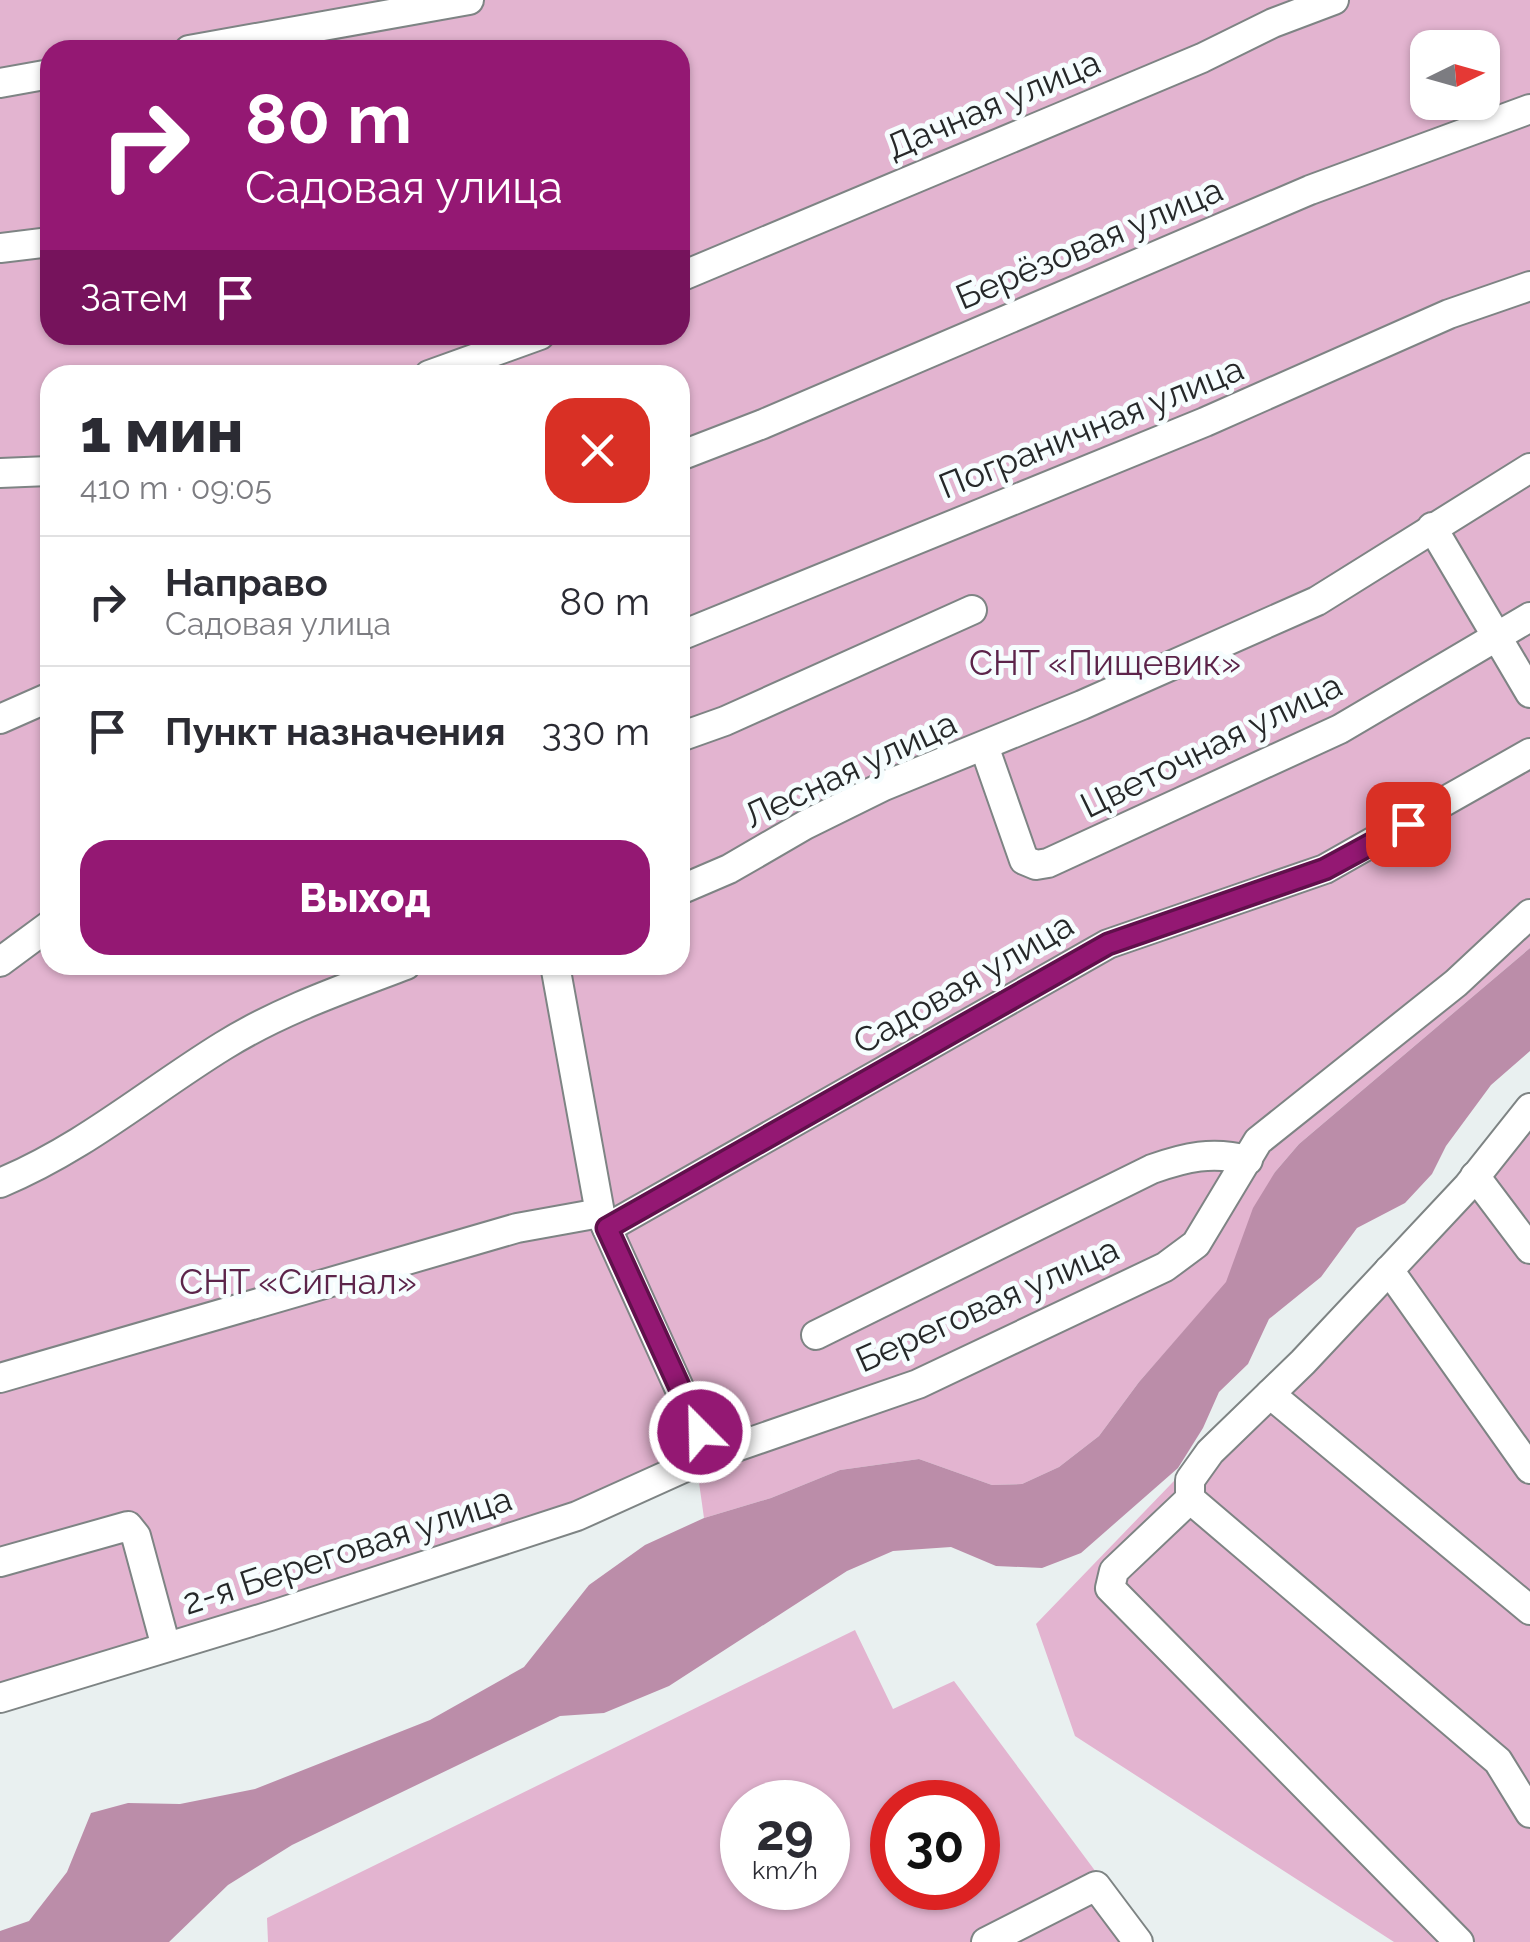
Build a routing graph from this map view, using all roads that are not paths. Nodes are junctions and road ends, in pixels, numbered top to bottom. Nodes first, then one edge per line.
1 (469, 0) edge
2 (1334, 0) edge
3 (245, 40) edge
4 (40, 76) edge
5 (0, 83) edge
6 (1530, 109) edge
7 (40, 243) edge
8 (0, 248) edge
9 (690, 274) edge
10 (1530, 286) edge
11 (512, 345) edge
12 (458, 365) edge
13 (690, 452) edge
14 (1530, 468) edge
15 (40, 471) edge
16 (0, 473) edge
17 (1432, 527) junction
18 (972, 610) dead end
19 (1530, 617) edge
20 (690, 632) edge
21 (1498, 636) junction
22 (1530, 693) edge
23 (40, 701) edge
24 (0, 719) edge
25 (690, 734) edge
26 (984, 746) junction
27 (1530, 754) edge
28 (690, 886) edge
29 (1530, 914) edge
30 (40, 932) edge
31 (0, 962) edge
32 (379, 975) edge
33 (557, 975) edge
34 (1530, 1108) edge
35 (1248, 1160) junction
36 (1476, 1176) junction
37 (0, 1183) edge
38 (604, 1221) junction
39 (1530, 1249) edge
40 (1389, 1270) junction
41 (816, 1335) dead end
42 (0, 1378) edge
43 (1270, 1394) junction
44 (710, 1456) junction
45 (1530, 1470) edge
46 (1190, 1500) junction
47 (0, 1562) edge
48 (1530, 1610) edge
49 (166, 1647) junction
50 (0, 1698) edge
51 (1530, 1813) edge
52 (986, 1942) edge
53 (1138, 1942) edge
54 (1459, 1942) edge

1 - 3 street
2 - 9 street, Дачная улица
4 - 5 street
6 - 13 street, Берёзовая улица
7 - 8 street
10 - 20 street, Пограничная улица
11 - 12 street
14 - 17 street, Лесная улица
15 - 16 street
17 - 21 street
17 - 26 street, Лесная улица
18 - 25 street
19 - 21 street, Цветочная улица
21 - 22 street
21 - 26 street, Цветочная улица
23 - 24 street
26 - 28 street, Лесная улица
27 - 38 street, Садовая улица
29 - 35 street, Береговая улица
30 - 31 street
32 - 37 street
33 - 38 street
34 - 36 street
35 - 41 street, Береговая улица
35 - 44 street, Береговая улица
36 - 39 street
36 - 40 street
38 - 42 street, Садовая улица
38 - 44 street
40 - 43 street
40 - 45 street
43 - 46 street
43 - 48 street
44 - 49 street, 2-я Береговая улица
46 - 51 street
46 - 54 street
47 - 49 street
49 - 50 street, 2-я Береговая улица
52 - 53 street

